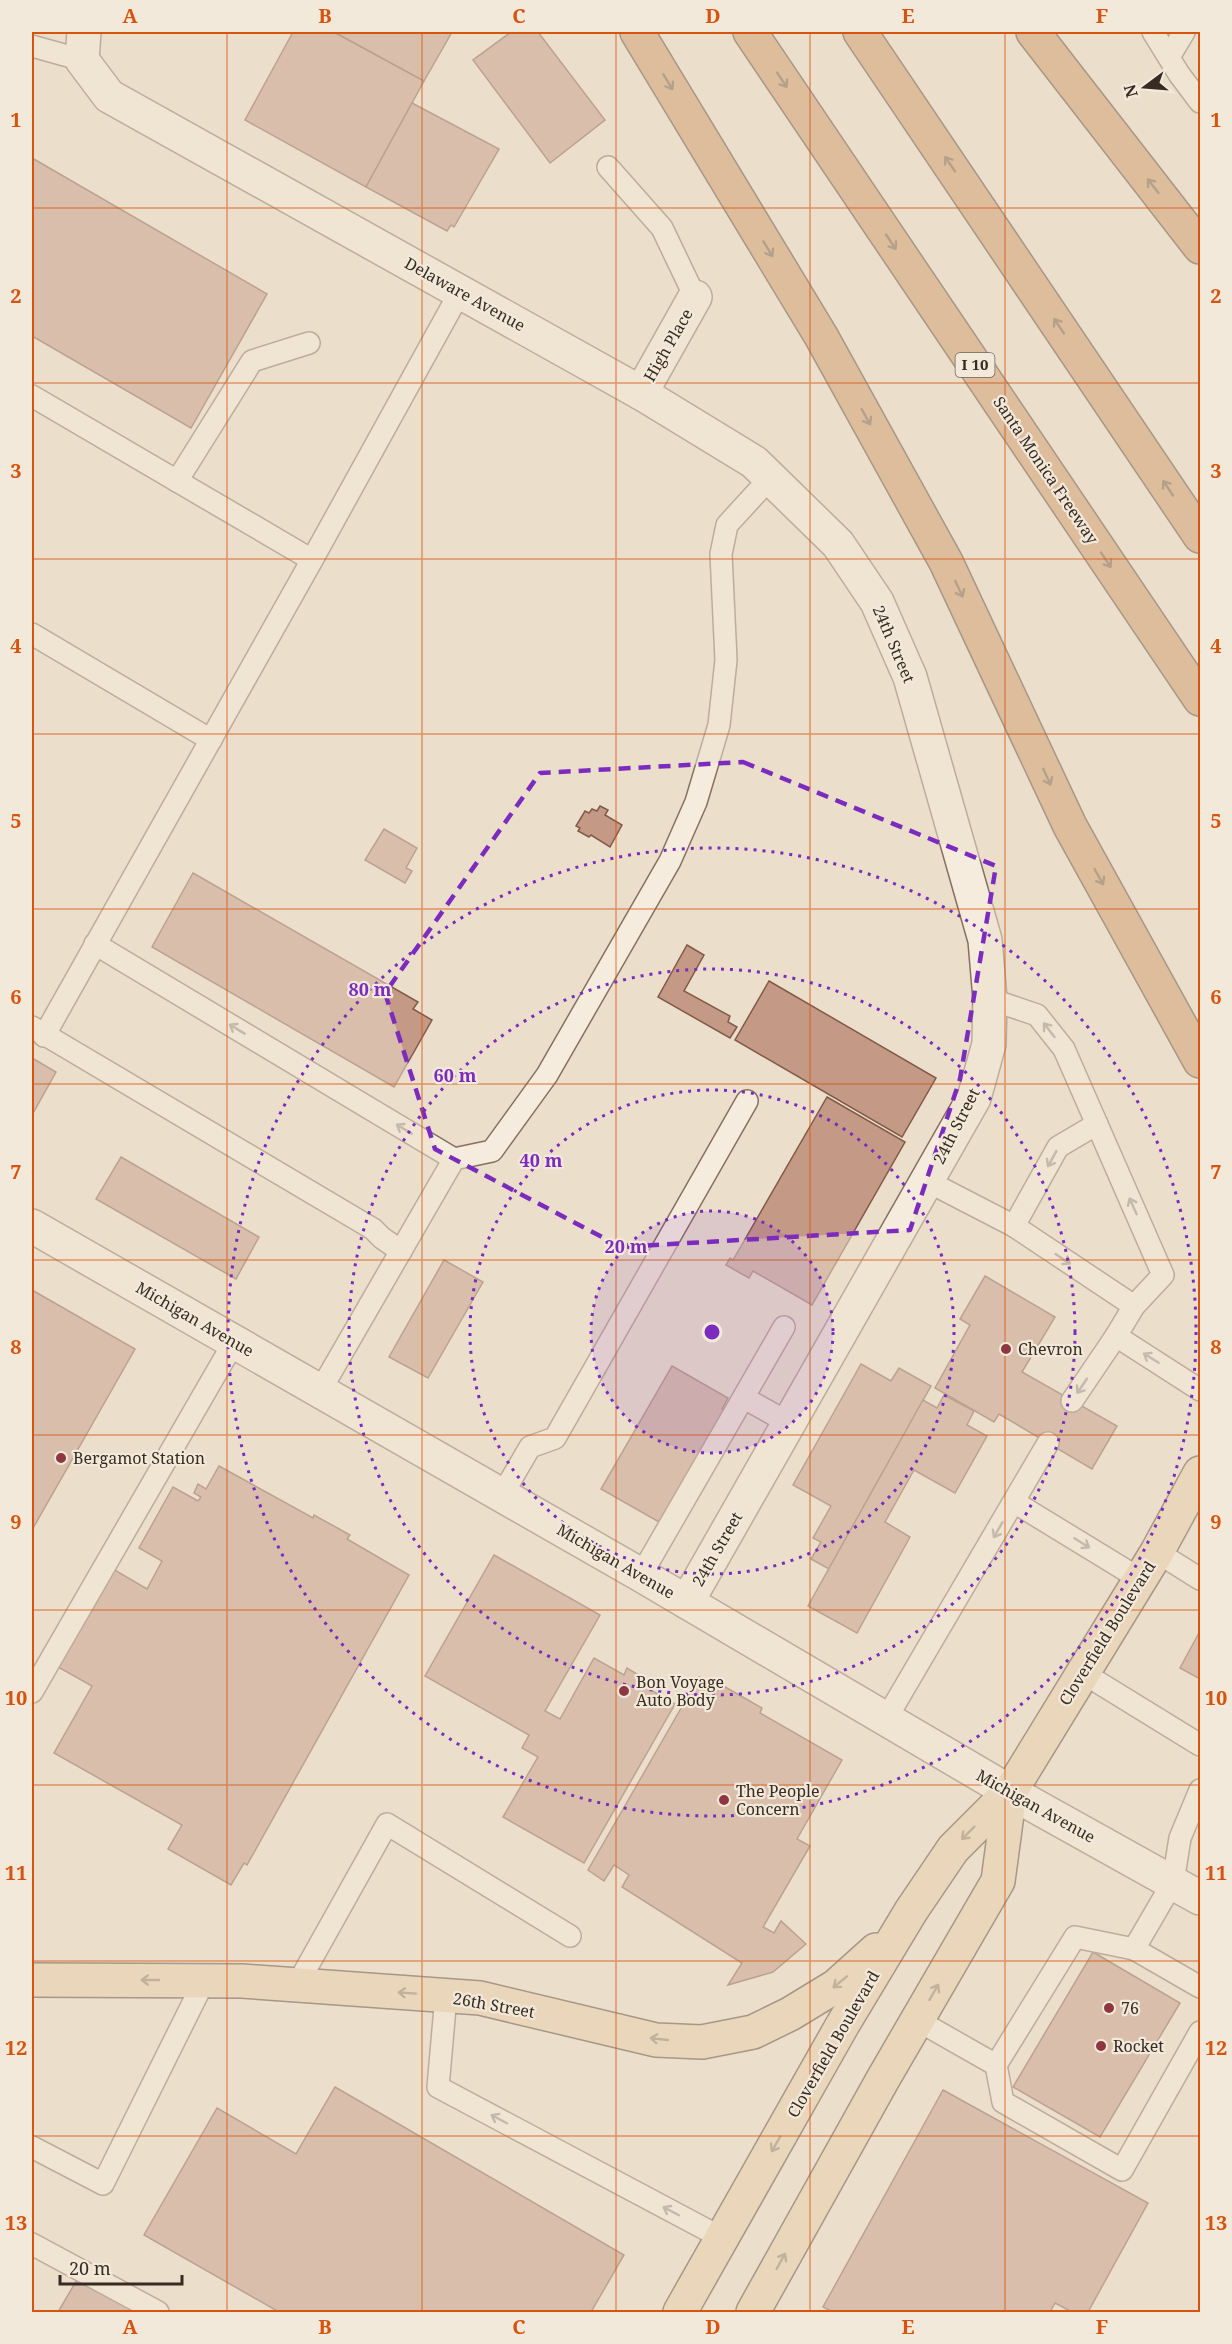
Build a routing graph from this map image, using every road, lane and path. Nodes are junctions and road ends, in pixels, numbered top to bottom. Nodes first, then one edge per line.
1 (638, 32) edge
2 (750, 32) edge
3 (860, 32) edge
4 (1033, 32) edge
5 (1153, 32) edge
6 (1184, 32) edge
7 (32, 46) edge
8 (83, 46) edge
9 (1169, 57) junction
10 (1200, 102) edge
11 (608, 167) dead end
12 (1200, 247) edge
13 (460, 292) junction
14 (695, 297) joint
15 (309, 344) dead end
16 (641, 393) junction
17 (32, 396) edge
18 (770, 478) junction
19 (177, 481) junction
20 (1200, 536) edge
21 (838, 544) joint
22 (312, 560) junction
23 (32, 634) edge
24 (1200, 699) edge
25 (211, 740) junction
26 (95, 944) junction
27 (990, 999) junction
28 (38, 1031) edge
29 (1200, 1061) edge
30 (747, 1101) dead end
31 (1097, 1124) junction
32 (454, 1159) junction
33 (927, 1181) junction
34 (32, 1226) edge
35 (1014, 1226) junction
36 (401, 1251) junction
37 (1134, 1306) junction
38 (784, 1327) dead end
39 (1116, 1336) junction
40 (234, 1342) junction
41 (1200, 1390) edge
42 (320, 1391) junction
43 (744, 1398) junction
44 (1072, 1401) dead end
45 (789, 1423) junction
46 (1048, 1443) dead end
47 (1200, 1473) edge
48 (502, 1496) junction
49 (1014, 1502) junction
50 (1148, 1565) junction
51 (641, 1575) junction
52 (1200, 1579) edge
53 (687, 1602) junction
54 (1083, 1673) junction
55 (32, 1692) edge
56 (886, 1719) junction
57 (1200, 1745) edge
58 (1200, 1790) edge
59 (1010, 1792) junction
60 (1186, 1890) edge
61 (911, 1911) junction
62 (570, 1936) dead end
63 (1134, 1949) junction
64 (32, 1980) edge
65 (204, 1980) junction
66 (297, 1985) junction
67 (1200, 1987) edge
68 (446, 1996) junction
69 (917, 2020) junction
70 (1200, 2032) edge
71 (996, 2065) junction
72 (32, 2147) edge
73 (722, 2238) junction
74 (32, 2244) edge
75 (758, 2311) edge
76 (158, 2313) edge
77 (680, 2313) edge

1 -> 29 highway
2 -> 24 highway, Santa Monica Freeway / I 10
20 -> 3 highway
12 -> 4 highway
5 - 9 lane
6 - 9 lane
7 - 8 lane
8 - 13 street, Delaware Avenue
9 - 10 lane
11 - 14 lane
13 - 16 street, Delaware Avenue
13 - 22 lane
14 - 16 street, High Place
15 - 19 lane
16 - 18 street, Delaware Avenue
17 - 19 lane
18 - 21 street, Delaware Avenue
18 - 32 lane
19 - 22 lane
21 - 27 street, 24th Street
22 - 25 lane
23 - 25 lane
25 - 26 lane
26 - 28 lane
32 -> 26 lane
31 -> 27 lane
27 - 33 street, 24th Street
28 - 36 lane
30 - 48 lane
31 -> 35 lane
37 -> 31 lane
32 - 36 lane
33 - 35 lane
33 - 45 street, 24th Street
34 - 40 street, Michigan Avenue
35 -> 37 lane
36 - 42 lane
37 - 39 lane
38 - 43 lane
41 -> 39 lane
39 -> 44 lane
40 - 42 street, Michigan Avenue
40 - 55 lane
42 - 48 street, Michigan Avenue
43 - 45 lane
43 - 51 lane
45 - 53 street, 24th Street
46 - 49 lane
47 - 50 main road, Cloverfield Boulevard
48 - 51 street, Michigan Avenue
49 -> 50 lane
49 -> 56 lane
50 - 52 lane
50 - 54 main road, Cloverfield Boulevard
51 - 53 street, Michigan Avenue
53 - 56 street, Michigan Avenue
54 - 57 lane
54 - 59 main road, Cloverfield Boulevard
56 - 59 street, Michigan Avenue
58 - 60 lane
59 - 60 street, Michigan Avenue
59 -> 61 main road, Cloverfield Boulevard
69 -> 59 main road, Cloverfield Boulevard
60 - 63 lane
61 -> 68 main road, 26th Street
61 -> 73 main road, Cloverfield Boulevard
62 - 66 lane
63 - 67 lane
63 - 71 lane
65 -> 64 main road, 26th Street
65 - 66 main road, 26th Street
65 - 72 lane
68 -> 66 main road, 26th Street
73 -> 68 lane
69 - 71 lane
75 -> 69 main road, Cloverfield Boulevard
70 - 71 lane
73 - 77 main road, Cloverfield Boulevard
74 - 76 lane

